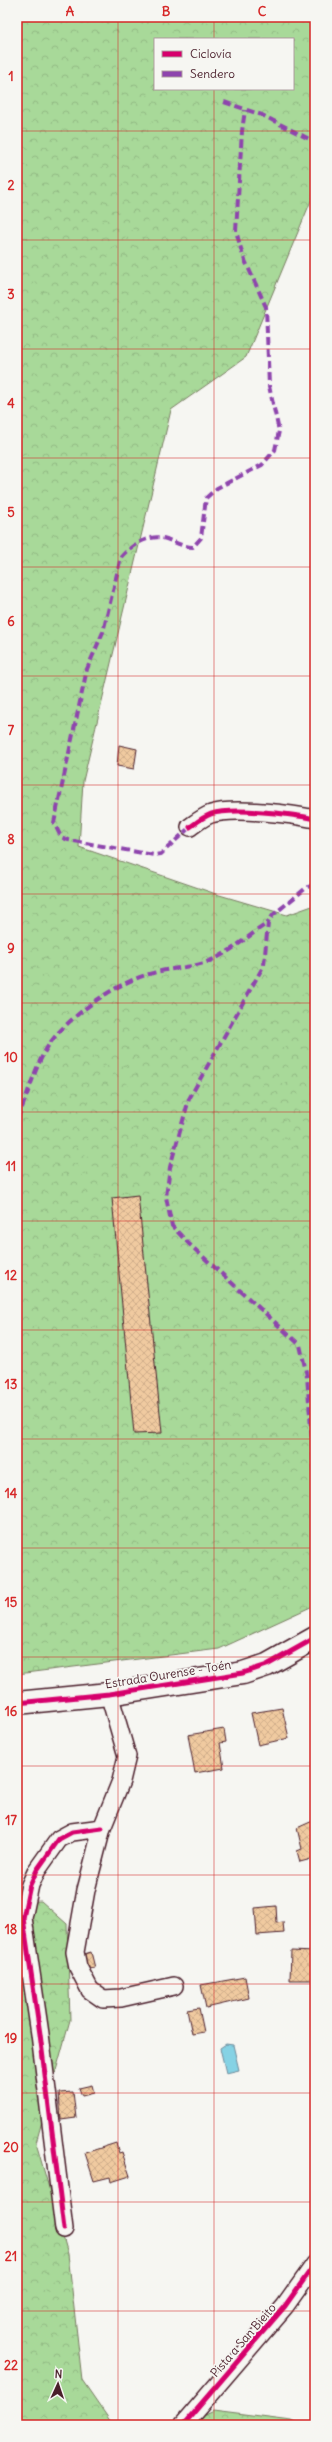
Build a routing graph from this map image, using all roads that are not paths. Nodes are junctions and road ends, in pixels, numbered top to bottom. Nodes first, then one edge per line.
1 (315, 819) edge
2 (190, 827) dead end
3 (315, 1638) edge
4 (109, 1694) junction
5 (17, 1703) edge
6 (102, 1828) junction
7 (174, 1986) dead end
8 (64, 2229) dead end
9 (315, 2264) edge
10 (183, 2425) edge

1 - 2 street
3 - 4 street, Estrada Ourense - Toén
4 - 5 street, Estrada Ourense - Toén
4 - 6 street
6 - 7 street
6 - 8 street
9 - 10 street, Pista a San Bieito

